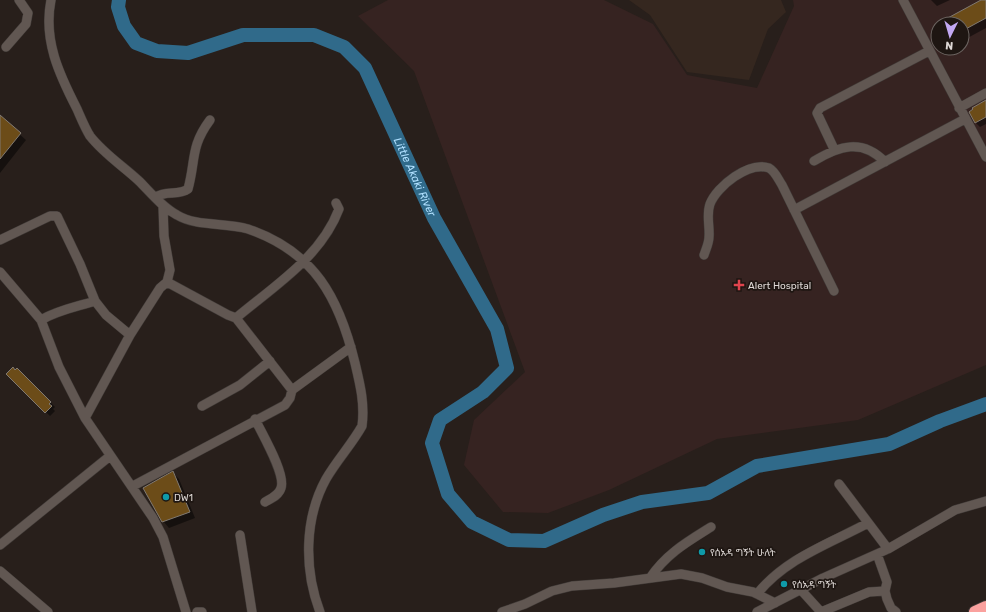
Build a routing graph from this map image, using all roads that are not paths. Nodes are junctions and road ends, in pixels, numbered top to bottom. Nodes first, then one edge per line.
1 (19, 0) edge
2 (52, 0) edge
3 (902, 0) edge
4 (6, 47) dead end
5 (929, 51) junction
6 (986, 93) edge
7 (958, 108) junction
8 (965, 119) junction
9 (210, 120) dead end
10 (834, 150) junction
11 (986, 157) edge
12 (814, 161) dead end
13 (885, 162) junction
14 (156, 197) junction
15 (336, 203) dead end
16 (163, 206) junction
17 (794, 210) junction
18 (0, 240) edge
19 (704, 255) dead end
20 (305, 261) junction
21 (0, 272) edge
22 (167, 282) junction
23 (834, 291) dead end
24 (95, 301) junction
25 (236, 318) junction
26 (41, 320) junction
27 (130, 336) junction
28 (351, 346) junction
29 (270, 361) junction
30 (292, 390) junction
31 (202, 406) dead end
32 (85, 418) junction
33 (255, 419) junction
34 (110, 456) junction
35 (839, 484) dead end
36 (132, 486) junction
37 (986, 501) edge
38 (266, 502) dead end
39 (868, 523) junction
40 (711, 527) dead end
41 (240, 535) dead end
42 (0, 546) edge
43 (888, 549) junction
44 (877, 554) junction
45 (0, 571) edge
46 (650, 578) junction
47 (801, 590) junction
48 (885, 591) junction
49 (757, 594) junction
50 (775, 603) junction
51 (986, 607) edge
52 (48, 612) edge
53 (186, 612) edge
54 (197, 612) edge
55 (202, 612) edge
56 (252, 612) edge
57 (320, 612) edge
58 (502, 612) edge
59 (757, 612) edge
60 (821, 612) edge
61 (896, 612) edge
62 (975, 612) edge

1 - 4 street
2 - 14 street
3 - 5 street
5 - 7 street
5 - 10 street
6 - 7 street
7 - 8 street
8 - 11 street
8 - 13 street
9 - 14 street
10 - 12 street
10 - 13 street
13 - 17 street
14 - 16 street
15 - 20 street
16 - 20 street
16 - 22 street
17 - 19 street
17 - 23 street
18 - 24 street
20 - 25 street
20 - 28 street
21 - 26 street
22 - 25 street
22 - 27 street
24 - 26 street
24 - 27 street
25 - 29 street
26 - 32 street
27 - 32 street
28 - 30 street
28 - 57 street
29 - 30 street
29 - 31 street
30 - 33 street
32 - 34 street
33 - 36 street
33 - 38 street
34 - 36 street
34 - 42 street
35 - 39 street
36 - 53 street
37 - 43 street
39 - 43 street
39 - 49 street
40 - 46 street
41 - 56 street
43 - 44 street
44 - 47 street
44 - 48 street
45 - 52 street
46 - 49 street
46 - 58 street
47 - 50 street
47 - 60 street
48 - 60 street
48 - 61 street
49 - 50 street
50 - 59 street
51 - 62 highway
54 - 55 street

